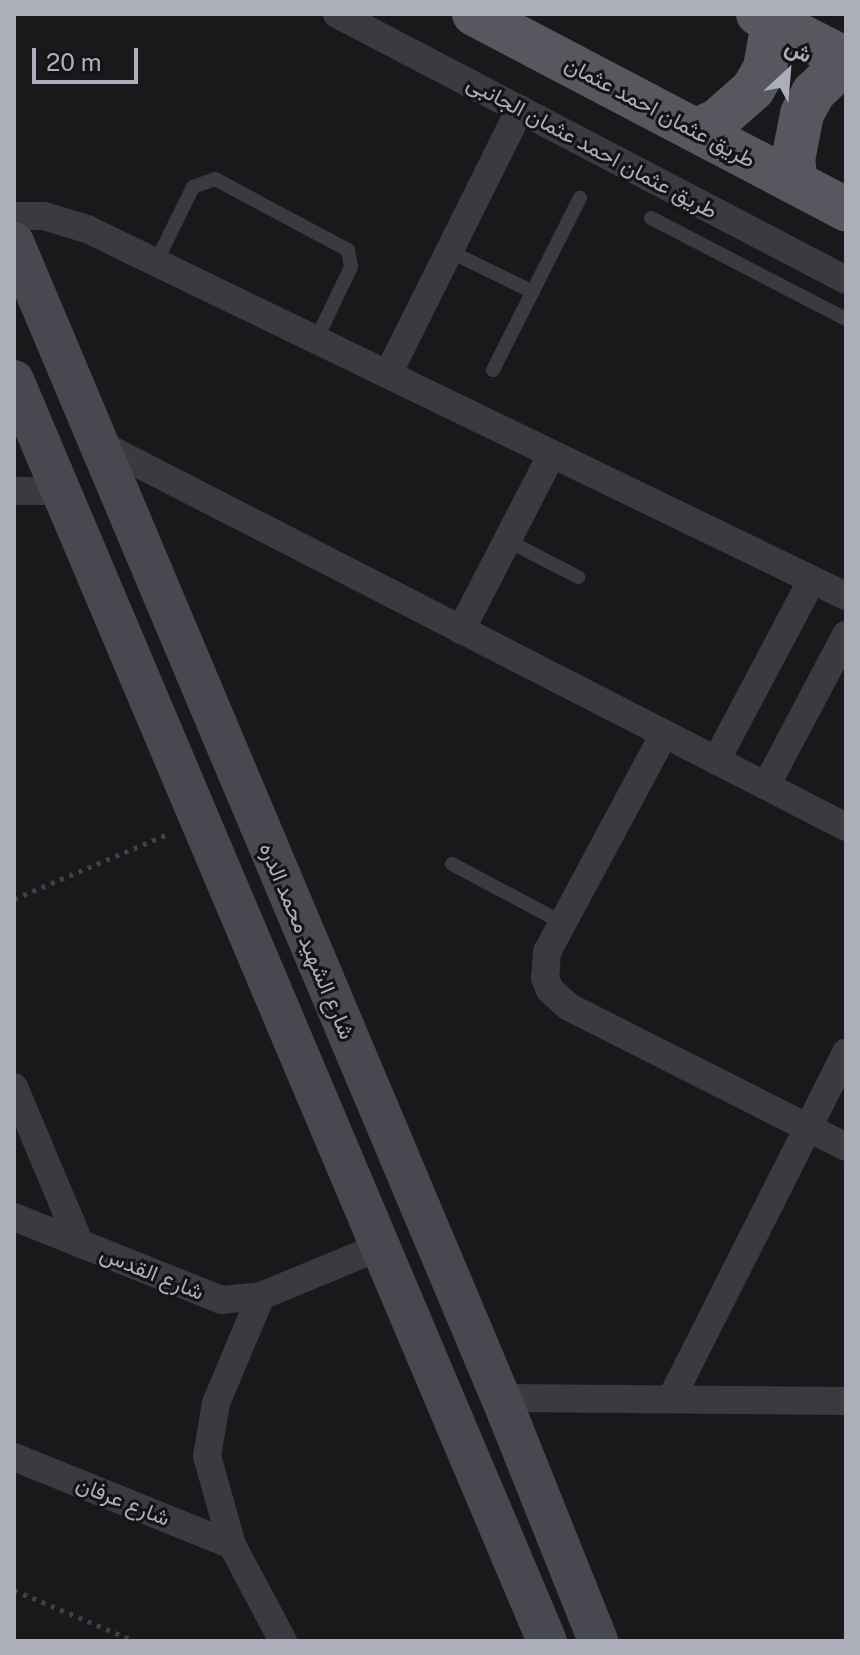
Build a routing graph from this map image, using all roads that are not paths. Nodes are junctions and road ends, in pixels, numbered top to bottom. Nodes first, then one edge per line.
1 (337, 14) edge
2 (474, 14) edge
3 (766, 18) edge
4 (846, 60) edge
5 (520, 109) junction
6 (697, 130) junction
7 (796, 183) junction
8 (580, 198) dead end
9 (846, 209) edge
10 (14, 216) edge
11 (651, 218) dead end
12 (14, 242) edge
13 (451, 252) junction
14 (156, 262) junction
15 (846, 280) edge
16 (533, 292) junction
17 (846, 319) edge
18 (316, 340) junction
19 (493, 370) dead end
20 (388, 374) junction
21 (14, 380) edge
22 (96, 442) junction
23 (552, 454) junction
24 (14, 491) edge
25 (61, 491) junction
26 (508, 541) junction
27 (578, 577) dead end
28 (812, 580) junction
29 (846, 596) edge
30 (461, 630) junction
31 (846, 635) edge
32 (664, 734) junction
33 (716, 761) junction
34 (766, 786) junction
35 (846, 827) edge
36 (452, 864) dead end
37 (563, 923) junction
38 (846, 1053) edge
39 (14, 1087) edge
40 (807, 1128) junction
41 (846, 1147) edge
42 (14, 1217) edge
43 (80, 1244) junction
44 (382, 1246) junction
45 (261, 1296) junction
46 (672, 1397) junction
47 (501, 1398) junction
48 (846, 1401) edge
49 (14, 1457) edge
50 (232, 1545) junction
51 (283, 1641) edge
52 (547, 1641) edge
53 (598, 1641) edge

1 - 5 street, طريق عثمان احمد عثمان الجانبى
2 - 6 main road, طريق عثمان احمد عثمان
3 - 4 main road
3 - 6 main road
4 - 7 main road
5 - 13 street
5 - 15 street, طريق عثمان احمد عثمان الجانبى
6 - 7 main road, طريق عثمان احمد عثمان
7 - 9 main road, طريق عثمان احمد عثمان
8 - 16 lane
10 - 14 street
11 - 17 lane
12 - 22 main road, شارع الشهيد محمد الدره
13 - 16 lane
13 - 20 street
14 - 18 street
14 - 18 lane
16 - 19 lane
18 - 20 street
20 - 23 street
21 - 25 main road
22 - 30 street
22 - 47 main road, شارع الشهيد محمد الدره
23 - 26 street
23 - 28 street
24 - 25 street
25 - 44 main road
26 - 27 lane
26 - 30 street
28 - 29 street
28 - 33 street
30 - 32 street
31 - 34 street
32 - 33 street
32 - 37 street
33 - 34 street
34 - 35 street
36 - 37 lane
37 - 40 street
38 - 40 street
39 - 43 street
40 - 41 street
40 - 46 street
42 - 43 street, شارع القدس
43 - 45 street, شارع القدس
44 - 45 street, شارع القدس
44 - 52 main road
45 - 50 street
46 - 47 street
46 - 48 street
47 - 53 main road, شارع الشهيد محمد الدره
49 - 50 street, شارع عرفان
50 - 51 street

